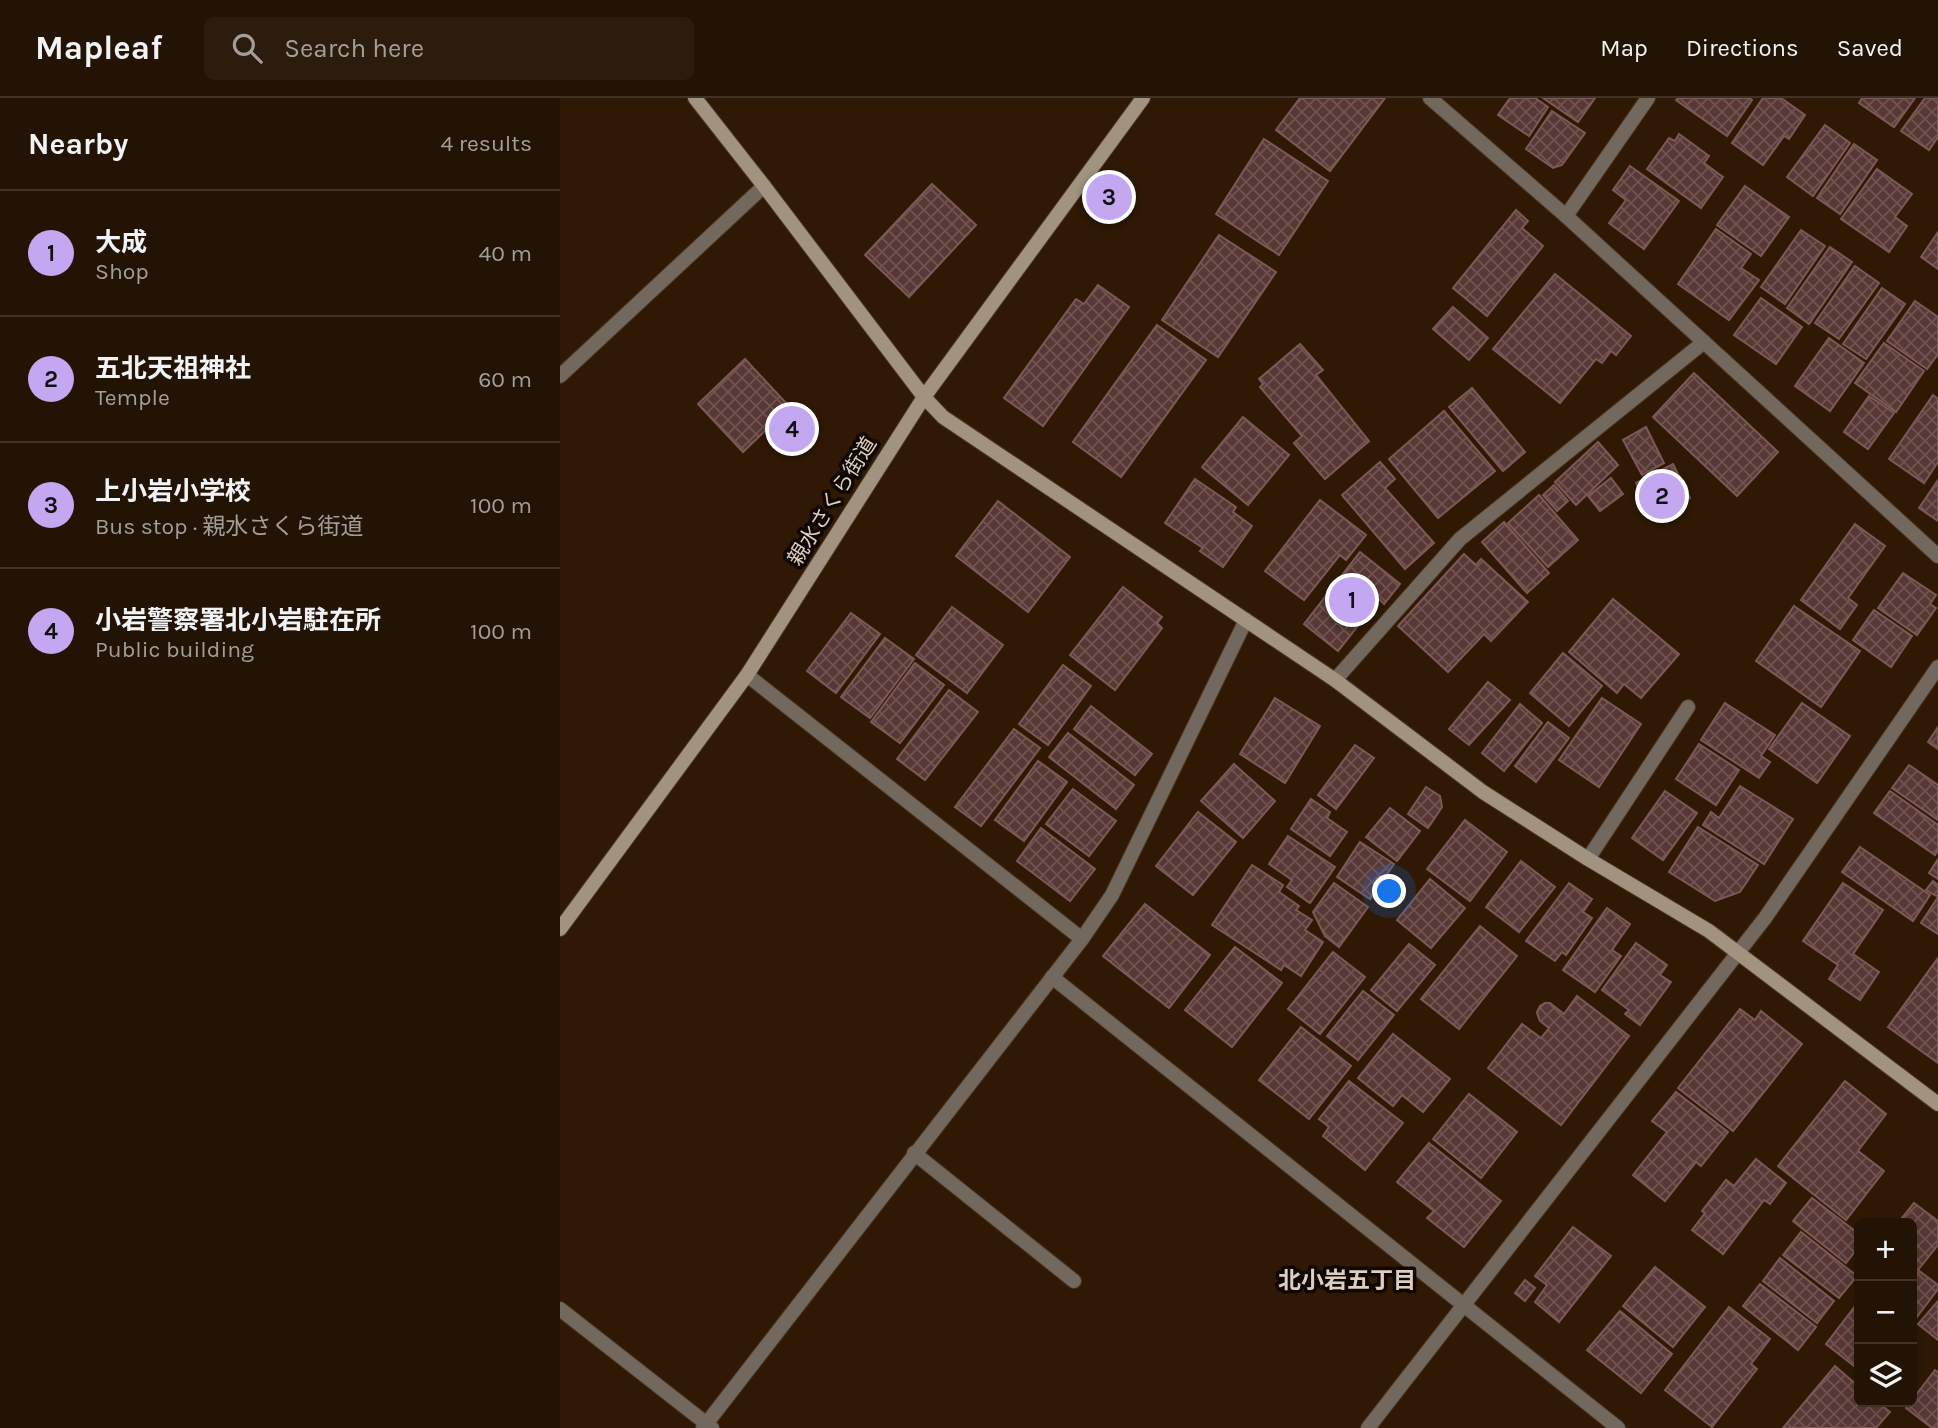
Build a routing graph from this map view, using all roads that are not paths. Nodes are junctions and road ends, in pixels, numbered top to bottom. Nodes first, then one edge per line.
1 (695, 98) edge
2 (1143, 98) edge
3 (1430, 98) edge
4 (1648, 98) edge
5 (765, 186) junction
6 (1566, 216) junction
7 (1704, 342) junction
8 (560, 376) edge
9 (924, 397) junction
10 (1938, 556) edge
11 (1246, 620) junction
12 (1938, 667) edge
13 (747, 675) junction
14 (1335, 680) junction
15 (1688, 707) dead end
16 (1588, 859) junction
17 (560, 929) edge
18 (1082, 939) junction
19 (1737, 952) junction
20 (1052, 977) junction
21 (1938, 1104) edge
22 (914, 1153) junction
23 (1073, 1281) dead end
24 (1464, 1305) junction
25 (560, 1309) edge
26 (707, 1426) edge
27 (1368, 1428) edge
28 (1618, 1428) edge

1 - 5 street
2 - 9 street, 親水さくら街道
3 - 6 street
4 - 6 street
5 - 8 street
5 - 9 street
6 - 7 street
7 - 10 street
7 - 14 street
9 - 11 street
9 - 13 street, 親水さくら街道
11 - 14 street
11 - 18 street
12 - 19 street
13 - 17 street, 親水さくら街道
13 - 18 street
14 - 16 street
15 - 16 street
16 - 19 street
18 - 20 street
19 - 21 street
19 - 24 street
20 - 22 street
20 - 24 street
22 - 23 street
22 - 26 street
24 - 27 street
24 - 28 street
25 - 26 street

